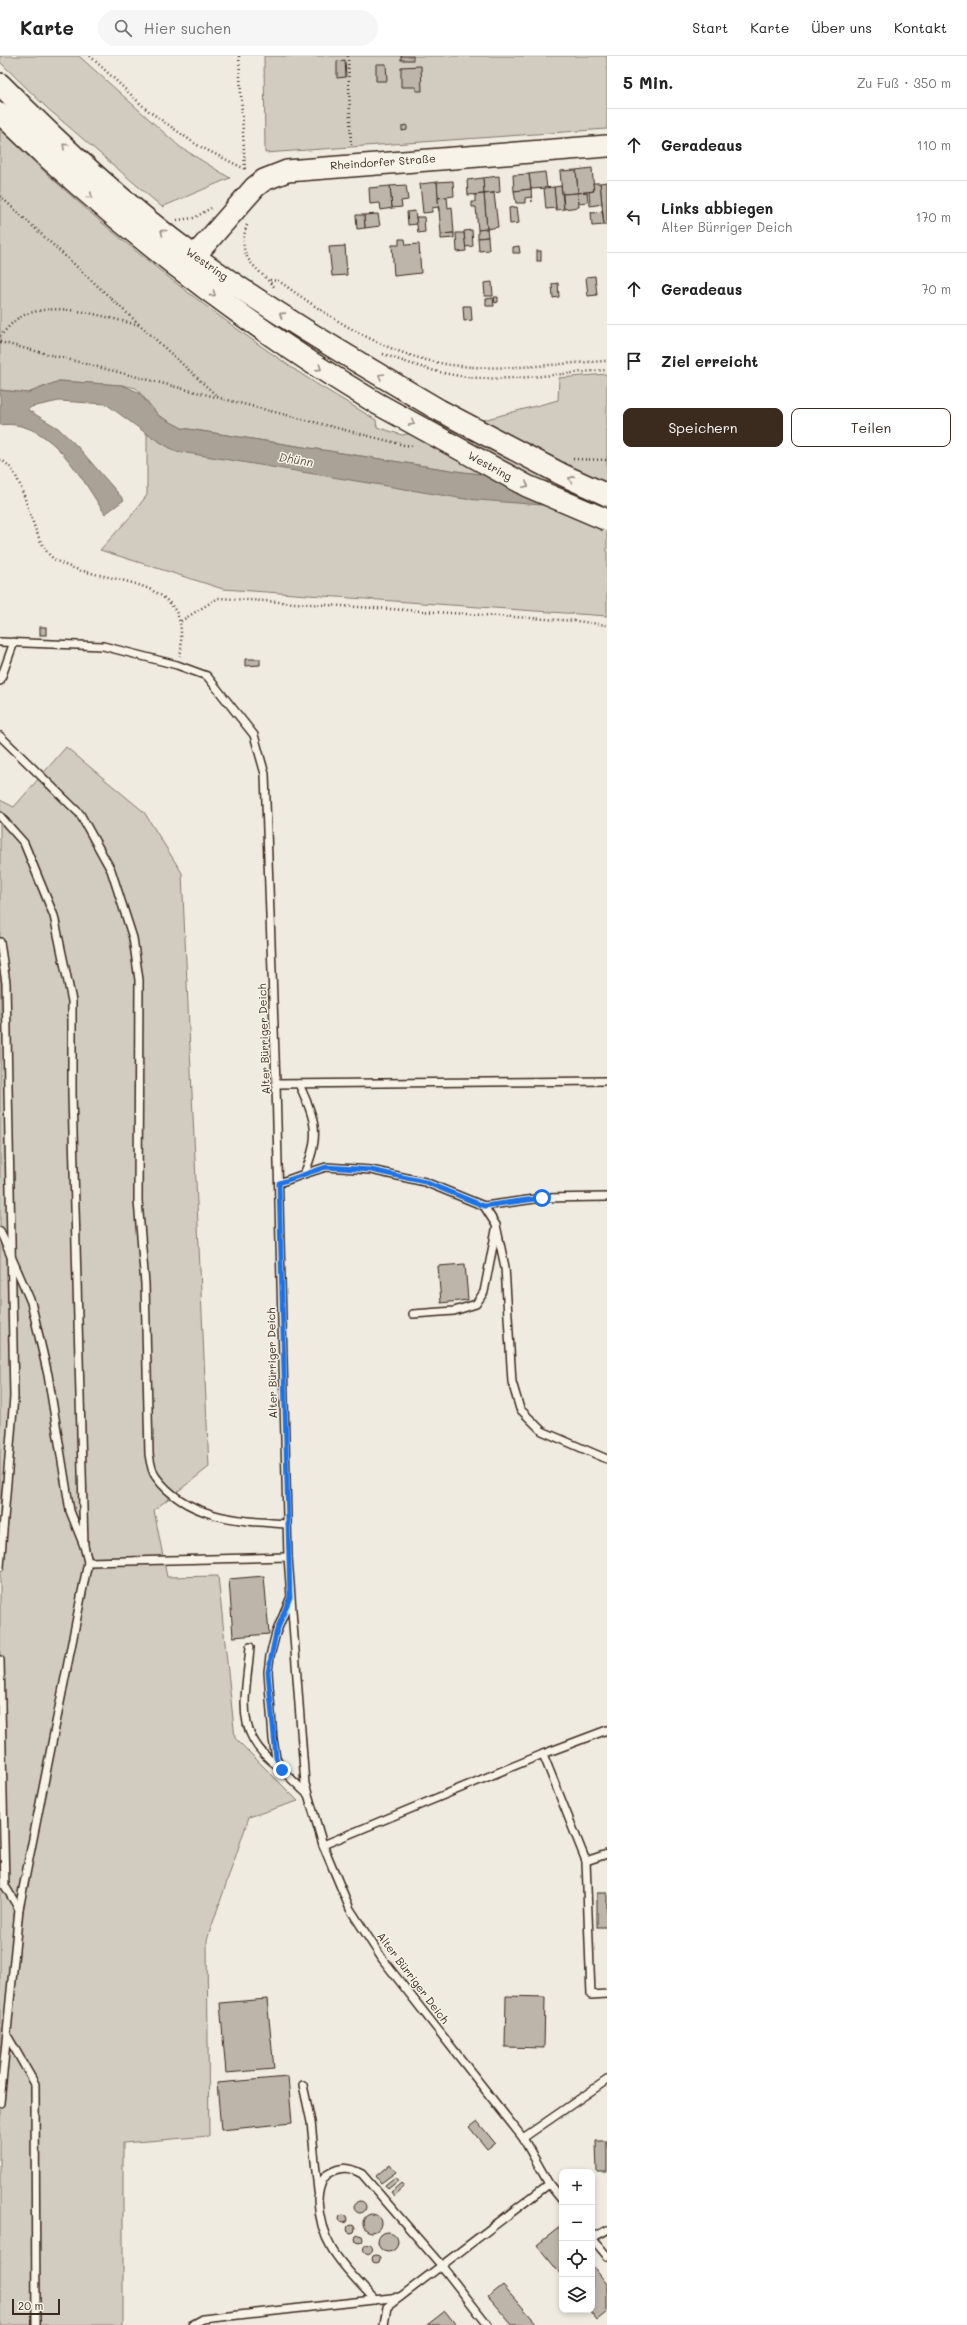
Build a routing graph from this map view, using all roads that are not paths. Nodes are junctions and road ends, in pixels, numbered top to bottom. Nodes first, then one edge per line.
1 (0, 84) edge
2 (0, 113) edge
3 (607, 146) edge
4 (188, 263) junction
5 (607, 495) edge
6 (607, 520) edge
7 (0, 642) edge
8 (14, 642) junction
9 (0, 681) edge
10 (0, 736) edge
11 (0, 816) edge
12 (0, 942) edge
13 (607, 1081) edge
14 (276, 1084) junction
15 (299, 1084) junction
16 (304, 1174) junction
17 (279, 1183) junction
18 (607, 1197) edge
19 (484, 1206) junction
20 (496, 1225) junction
21 (0, 1231) edge
22 (10, 1256) junction
23 (413, 1314) dead end
24 (607, 1459) edge
25 (287, 1524) junction
26 (84, 1546) junction
27 (288, 1557) junction
28 (88, 1562) junction
29 (0, 1567) edge
30 (290, 1597) junction
31 (250, 1647) dead end
32 (0, 1660) edge
33 (607, 1730) edge
34 (542, 1754) junction
35 (282, 1770) junction
36 (308, 1794) junction
37 (323, 1845) junction
38 (607, 1854) edge
39 (586, 1861) junction
40 (19, 1909) junction
41 (607, 1994) edge
42 (8, 2037) junction
43 (607, 2080) edge
44 (303, 2085) dead end
45 (0, 2103) edge
46 (523, 2138) junction
47 (549, 2184) junction
48 (318, 2194) junction
49 (559, 2196) edge
50 (607, 2230) edge
51 (595, 2236) edge
52 (594, 2241) edge
53 (607, 2256) edge
54 (441, 2265) junction
55 (400, 2297) junction
56 (375, 2300) junction
57 (36, 2325) edge
58 (192, 2325) edge
59 (384, 2325) edge
60 (488, 2325) edge

4 -> 1 main road, Westring
2 -> 4 main road
3 - 4 main road, Rheindorfer Straße
5 -> 4 main road, Westring, bridge
4 -> 6 main road, Westring, bridge
7 - 8 lane, Alter Bürriger Deich
8 - 9 lane
8 - 14 lane, Alter Bürriger Deich
10 - 25 lane
11 - 26 lane
12 - 22 lane
13 - 15 lane
14 - 15 lane
14 - 17 lane, Alter Bürriger Deich
15 - 16 lane
16 - 17 lane
16 - 19 lane
17 - 25 lane, Alter Bürriger Deich
18 - 19 lane
19 - 20 lane
20 - 23 lane
20 - 24 lane
21 - 22 lane
22 - 26 lane
22 - 29 lane
25 - 27 lane, Alter Bürriger Deich
26 - 28 lane
27 - 28 lane
27 - 30 lane, Alter Bürriger Deich
28 - 40 lane
30 - 35 lane
30 - 36 lane, Alter Bürriger Deich
31 - 35 lane
32 - 40 lane
33 - 34 lane
34 - 37 lane
34 - 39 lane
35 - 36 lane
36 - 37 lane, Alter Bürriger Deich
37 - 46 lane, Alter Bürriger Deich
38 - 39 lane
39 - 41 lane
40 - 42 lane
42 - 45 lane
42 - 57 lane
43 - 46 lane
44 - 48 lane
46 - 47 lane, Alter Bürriger Deich
47 - 49 lane, Alter Bürriger Deich
47 - 54 lane
48 - 54 lane
48 - 56 lane
50 - 51 lane
52 - 53 lane
54 - 55 lane
54 - 60 lane
55 - 56 lane
55 - 59 lane
56 - 58 lane

